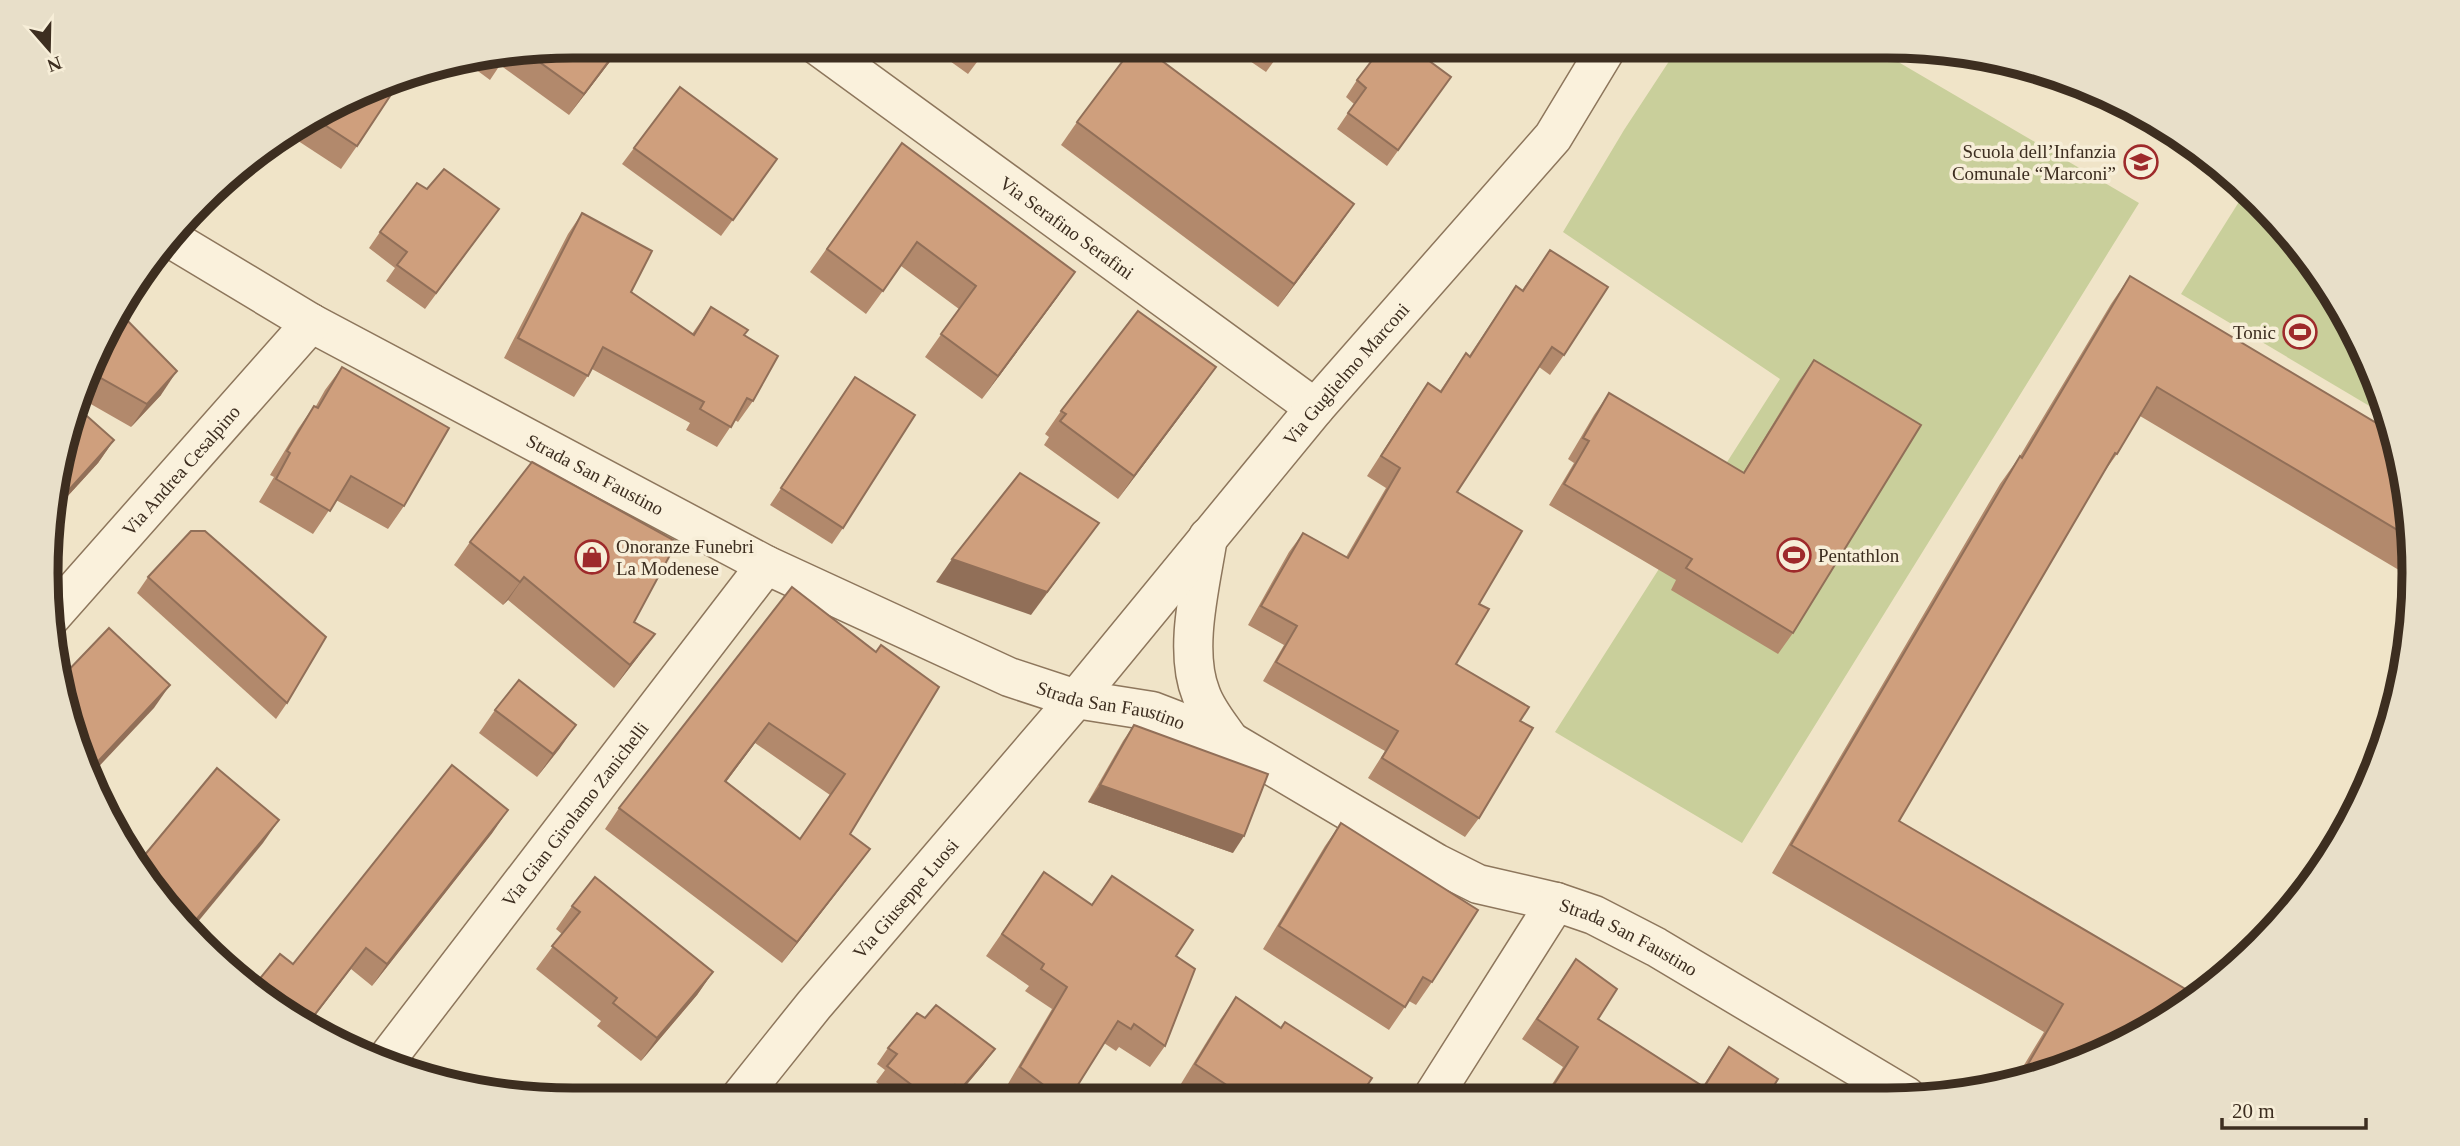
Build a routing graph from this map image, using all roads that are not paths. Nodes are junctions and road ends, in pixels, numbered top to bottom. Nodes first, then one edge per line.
1 (834, 58) edge
2 (1601, 58) edge
3 (178, 243) edge
4 (311, 323) junction
5 (1315, 408) junction
6 (1208, 537) junction
7 (766, 565) junction
8 (59, 608) edge
9 (1076, 699) junction
10 (1230, 741) junction
11 (1556, 902) junction
12 (390, 1055) edge
13 (748, 1088) edge
14 (1438, 1088) edge
15 (1892, 1088) edge

1 - 5 street, Via Serafino Serafini
2 - 5 street, Via Guglielmo Marconi
3 - 4 street, Strada San Faustino
4 - 7 street, Strada San Faustino
4 - 8 street, Via Andrea Cesalpino
5 - 6 street, Via Guglielmo Marconi
6 - 9 street, Via Guglielmo Marconi
6 - 10 street, Strada San Faustino
7 - 9 street, Strada San Faustino
7 - 12 street, Via Gian Girolamo Zanichelli
9 - 10 street, Strada San Faustino
9 - 13 street, Via Giuseppe Luosi
10 - 11 street, Strada San Faustino
11 - 14 street
11 - 15 street, Strada San Faustino

